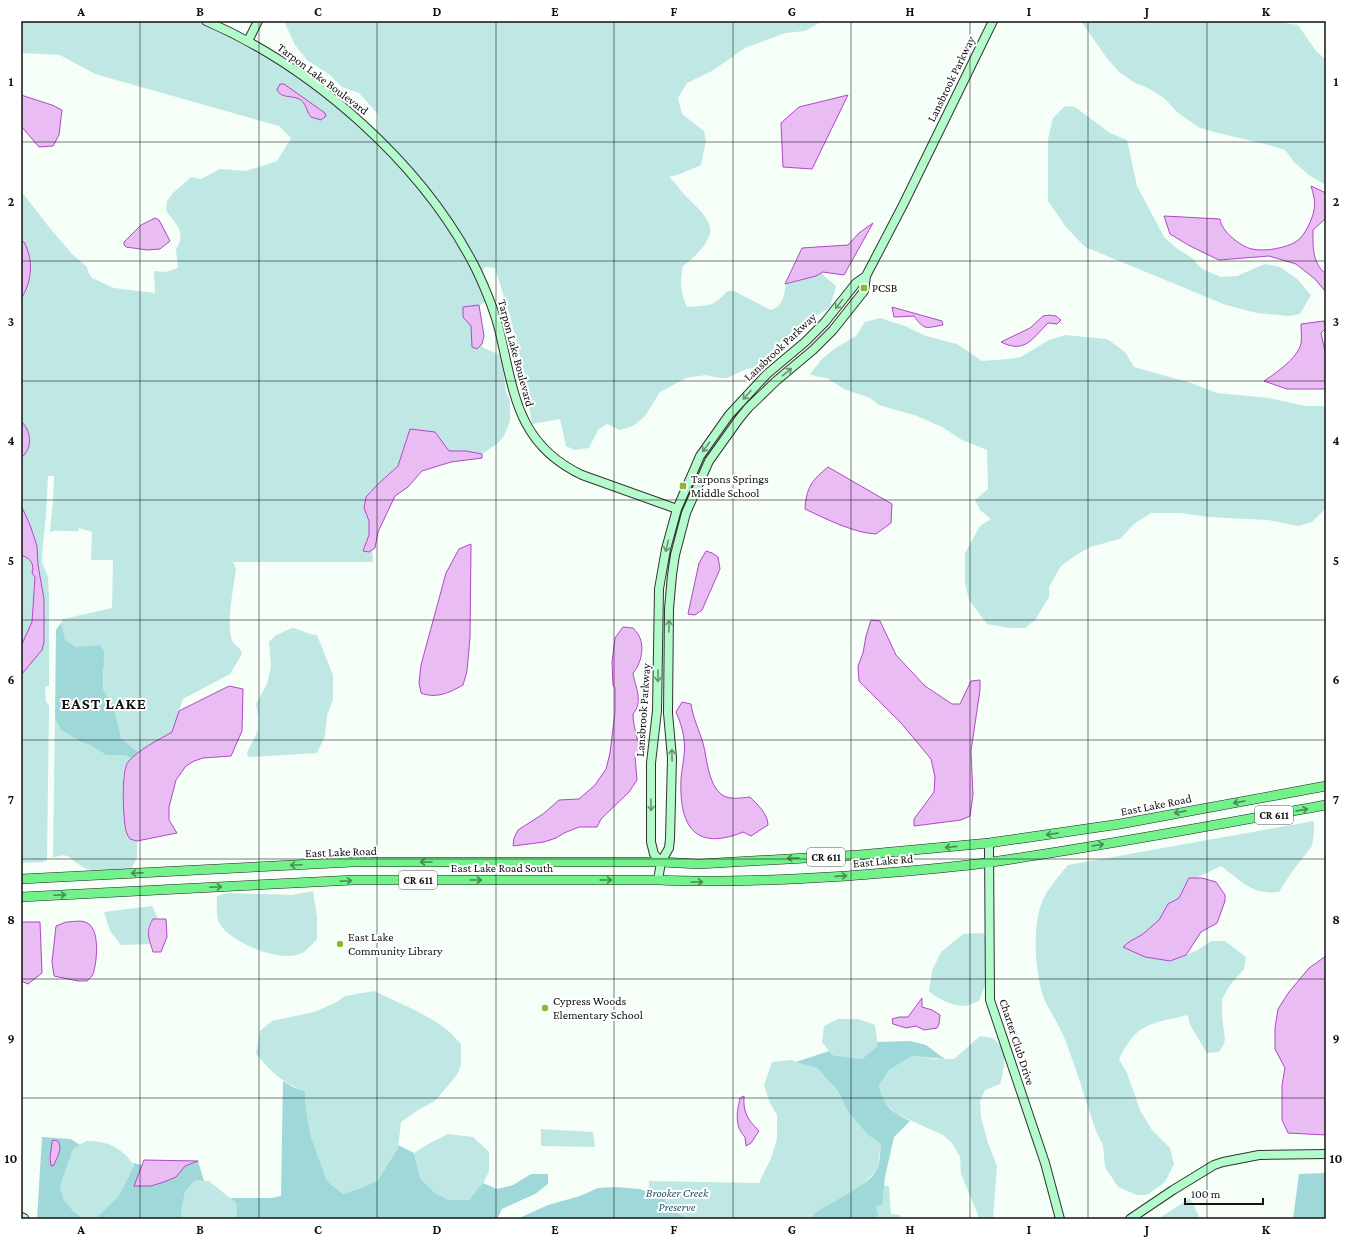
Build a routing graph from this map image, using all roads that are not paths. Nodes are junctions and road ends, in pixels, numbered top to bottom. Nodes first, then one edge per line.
1 (206, 21) edge
2 (258, 21) edge
3 (993, 21) edge
4 (248, 41) junction
5 (866, 276) junction
6 (677, 509) junction
7 (1326, 786) edge
8 (1326, 805) edge
9 (990, 843) junction
10 (661, 862) junction
11 (990, 862) junction
12 (21, 879) edge
13 (658, 880) junction
14 (21, 897) edge
15 (1326, 1154) edge
16 (1060, 1219) edge
17 (1130, 1219) edge

1 - 4 street, Tarpon Lake Boulevard
2 - 4 street
3 - 5 street, Lansbrook Parkway
4 - 6 street, Tarpon Lake Boulevard
5 -> 6 street, Lansbrook Parkway
10 -> 5 street, Lansbrook Parkway
6 -> 10 street, Lansbrook Parkway
7 -> 9 main road, East Lake Road / CR 611
11 -> 8 main road, CR 611
9 -> 10 main road, East Lake Rd / CR 611
9 - 11 street, Charter Club Drive
10 -> 12 main road, East Lake Road / CR 611
10 - 13 street
13 -> 11 main road, East Lake Rd / CR 611
11 - 16 street, Charter Club Drive
14 -> 13 main road, East Lake Road South / CR 611
15 - 17 street

